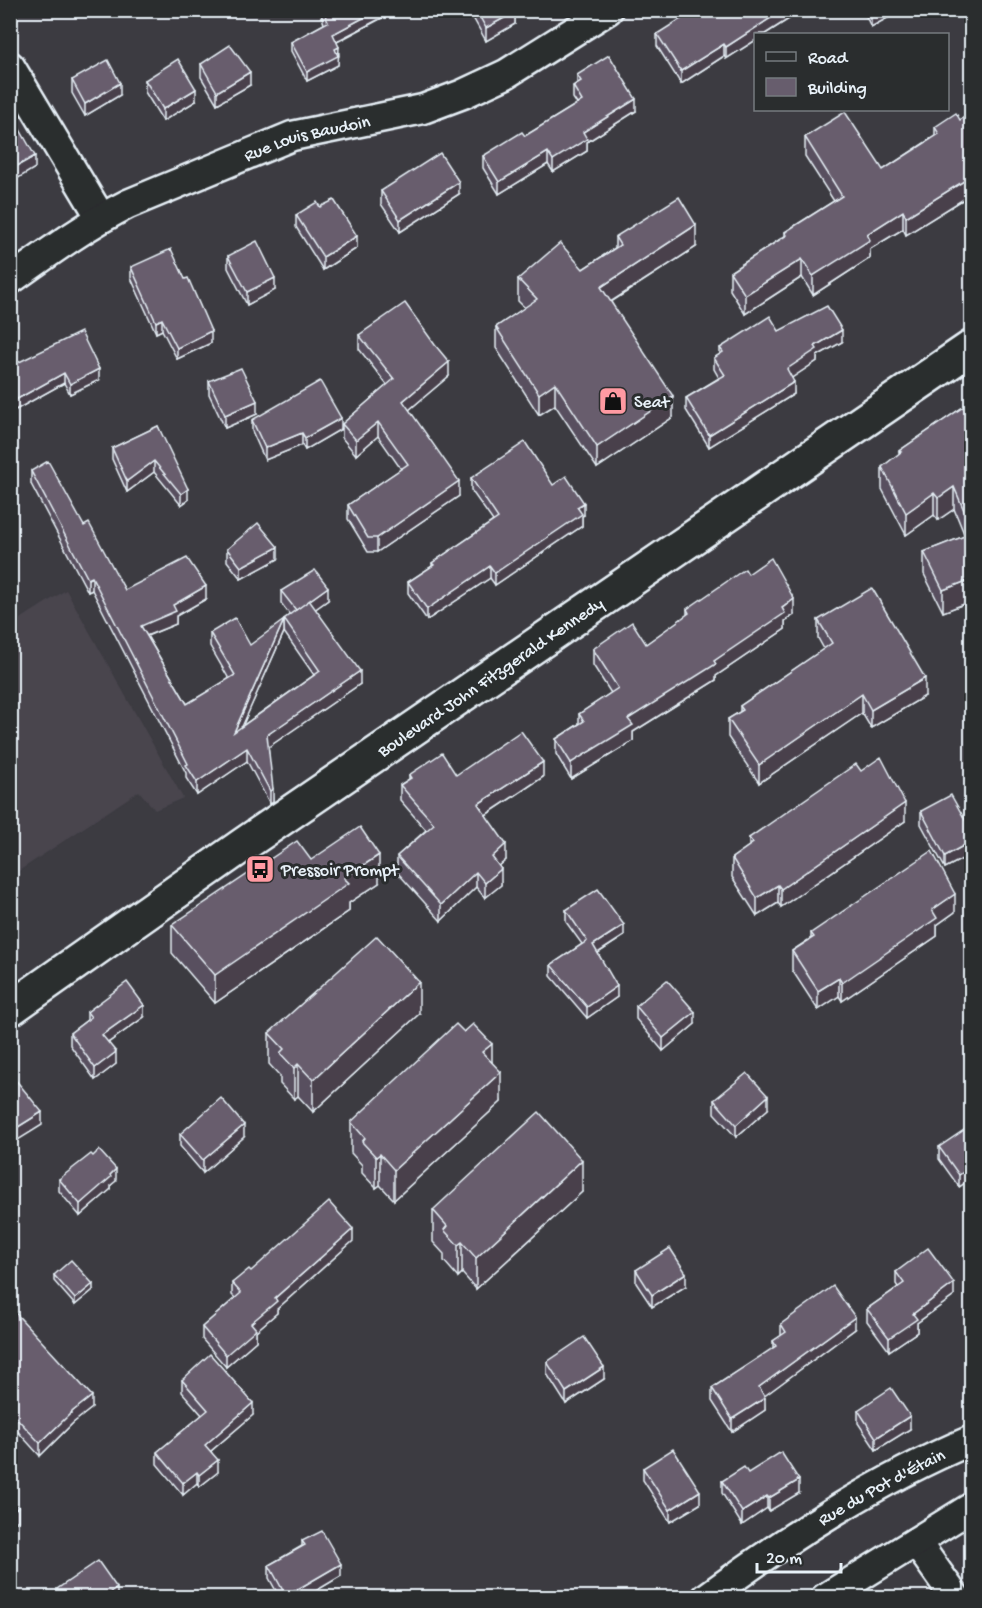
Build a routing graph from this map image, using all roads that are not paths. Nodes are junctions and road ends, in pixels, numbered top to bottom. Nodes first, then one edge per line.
1 (608, 10) edge
2 (10, 66) edge
3 (101, 218) junction
4 (10, 280) edge
5 (972, 347) edge
6 (10, 1009) edge
7 (972, 1440) edge
8 (972, 1507) edge
9 (916, 1542) junction
10 (706, 1598) edge
11 (825, 1598) edge
12 (956, 1598) edge

1 - 3 street, Rue Louis Baudoin
2 - 3 street
3 - 4 street, Rue Louis Baudoin
5 - 6 main road, Boulevard John Fitzgerald Kennedy
7 - 10 street, Rue du Pot d'Étain
8 - 9 street
9 - 11 street
9 - 12 street

